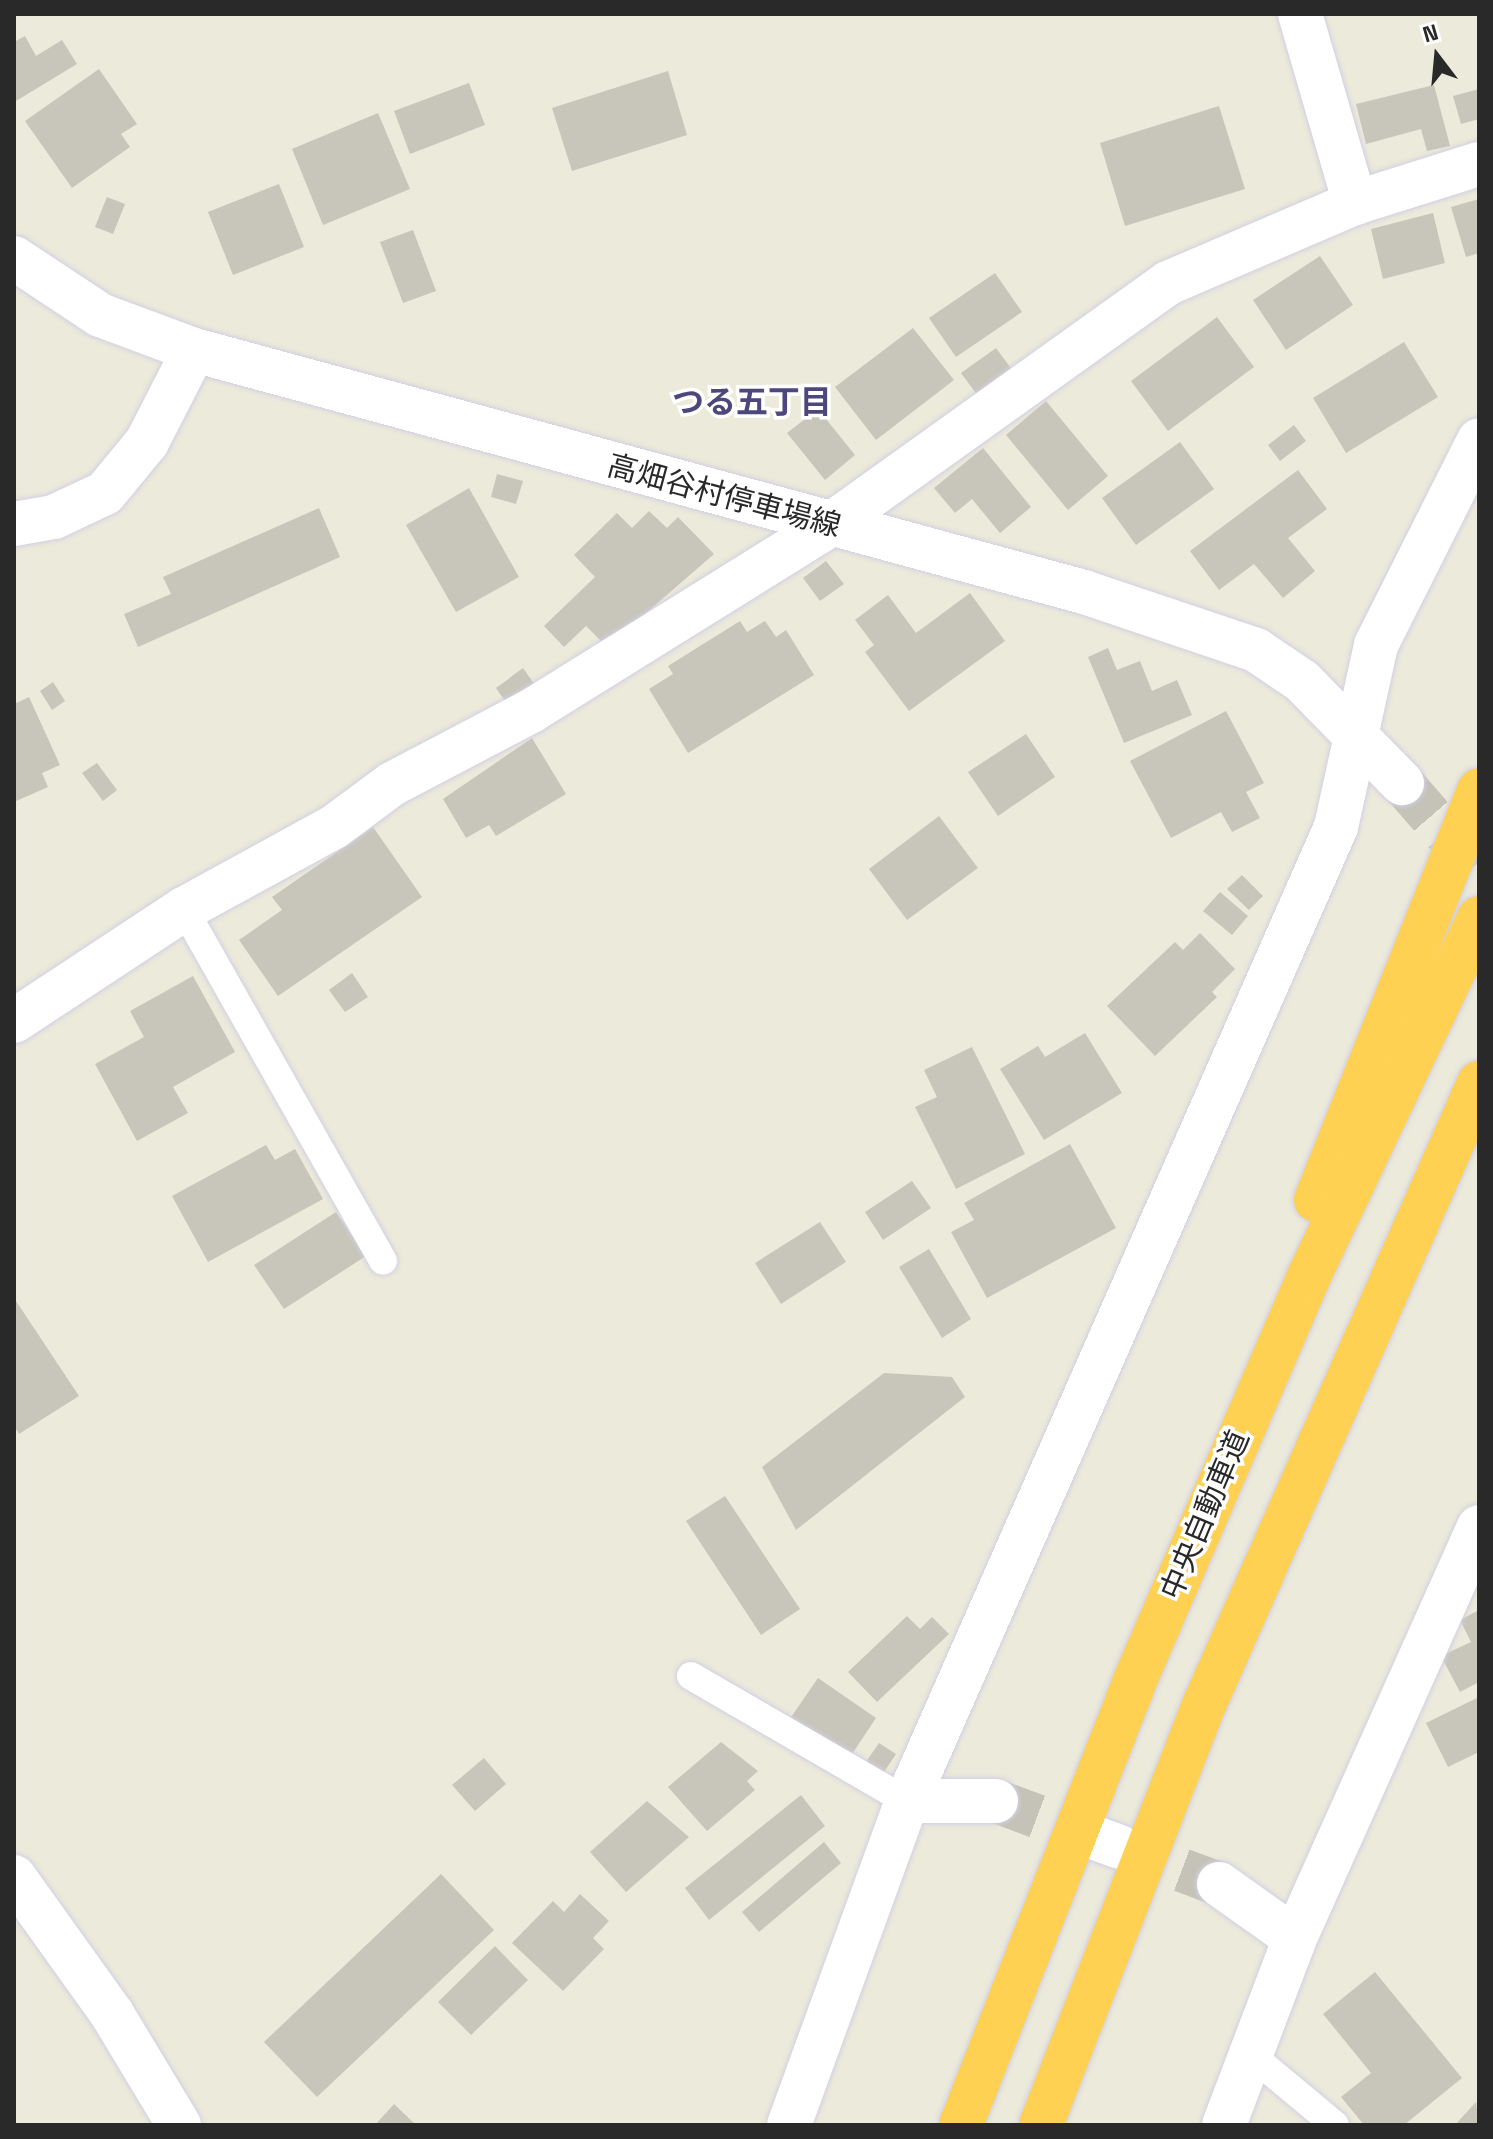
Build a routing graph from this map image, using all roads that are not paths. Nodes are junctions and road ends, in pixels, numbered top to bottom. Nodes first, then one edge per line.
1 (1300, 14) edge
2 (1479, 164) edge
3 (1355, 203) junction
4 (14, 258) edge
5 (194, 350) junction
6 (1479, 440) edge
7 (14, 524) edge
8 (830, 525) junction
9 (1354, 732) junction
10 (1402, 783) tunnel mouth
11 (1479, 790) edge
12 (184, 909) junction
13 (1479, 918) edge
14 (14, 1021) edge
15 (1479, 1083) edge
16 (383, 1261) dead end
17 (1479, 1527) edge
18 (691, 1676) dead end
19 (1133, 1685) junction
20 (907, 1801) junction
21 (996, 1801) tunnel mouth
22 (14, 1877) edge
23 (1219, 1884) tunnel mouth
24 (1295, 1938) junction
25 (1251, 2055) junction
26 (179, 2125) edge
27 (789, 2125) edge
28 (961, 2125) edge
29 (1041, 2125) edge
30 (1224, 2125) edge
31 (1335, 2125) edge

1 - 3 street
2 - 3 street
3 - 8 street
4 - 5 street, 高畑谷村停車場線
5 - 7 street
5 - 8 street, 高畑谷村停車場線
6 - 9 street
8 - 9 street, 高畑谷村停車場線
8 - 12 street
9 - 10 street, 高畑谷村停車場線
9 - 20 street
11 - 19 highway
12 - 14 street
12 - 16 lane
13 - 19 highway, 中央自動車道
15 - 29 highway
17 - 24 street
18 - 20 lane
19 - 28 highway, 中央自動車道
20 - 21 street
20 - 27 street
22 - 26 street
23 - 24 street
24 - 25 street
25 - 30 street
25 - 31 lane

